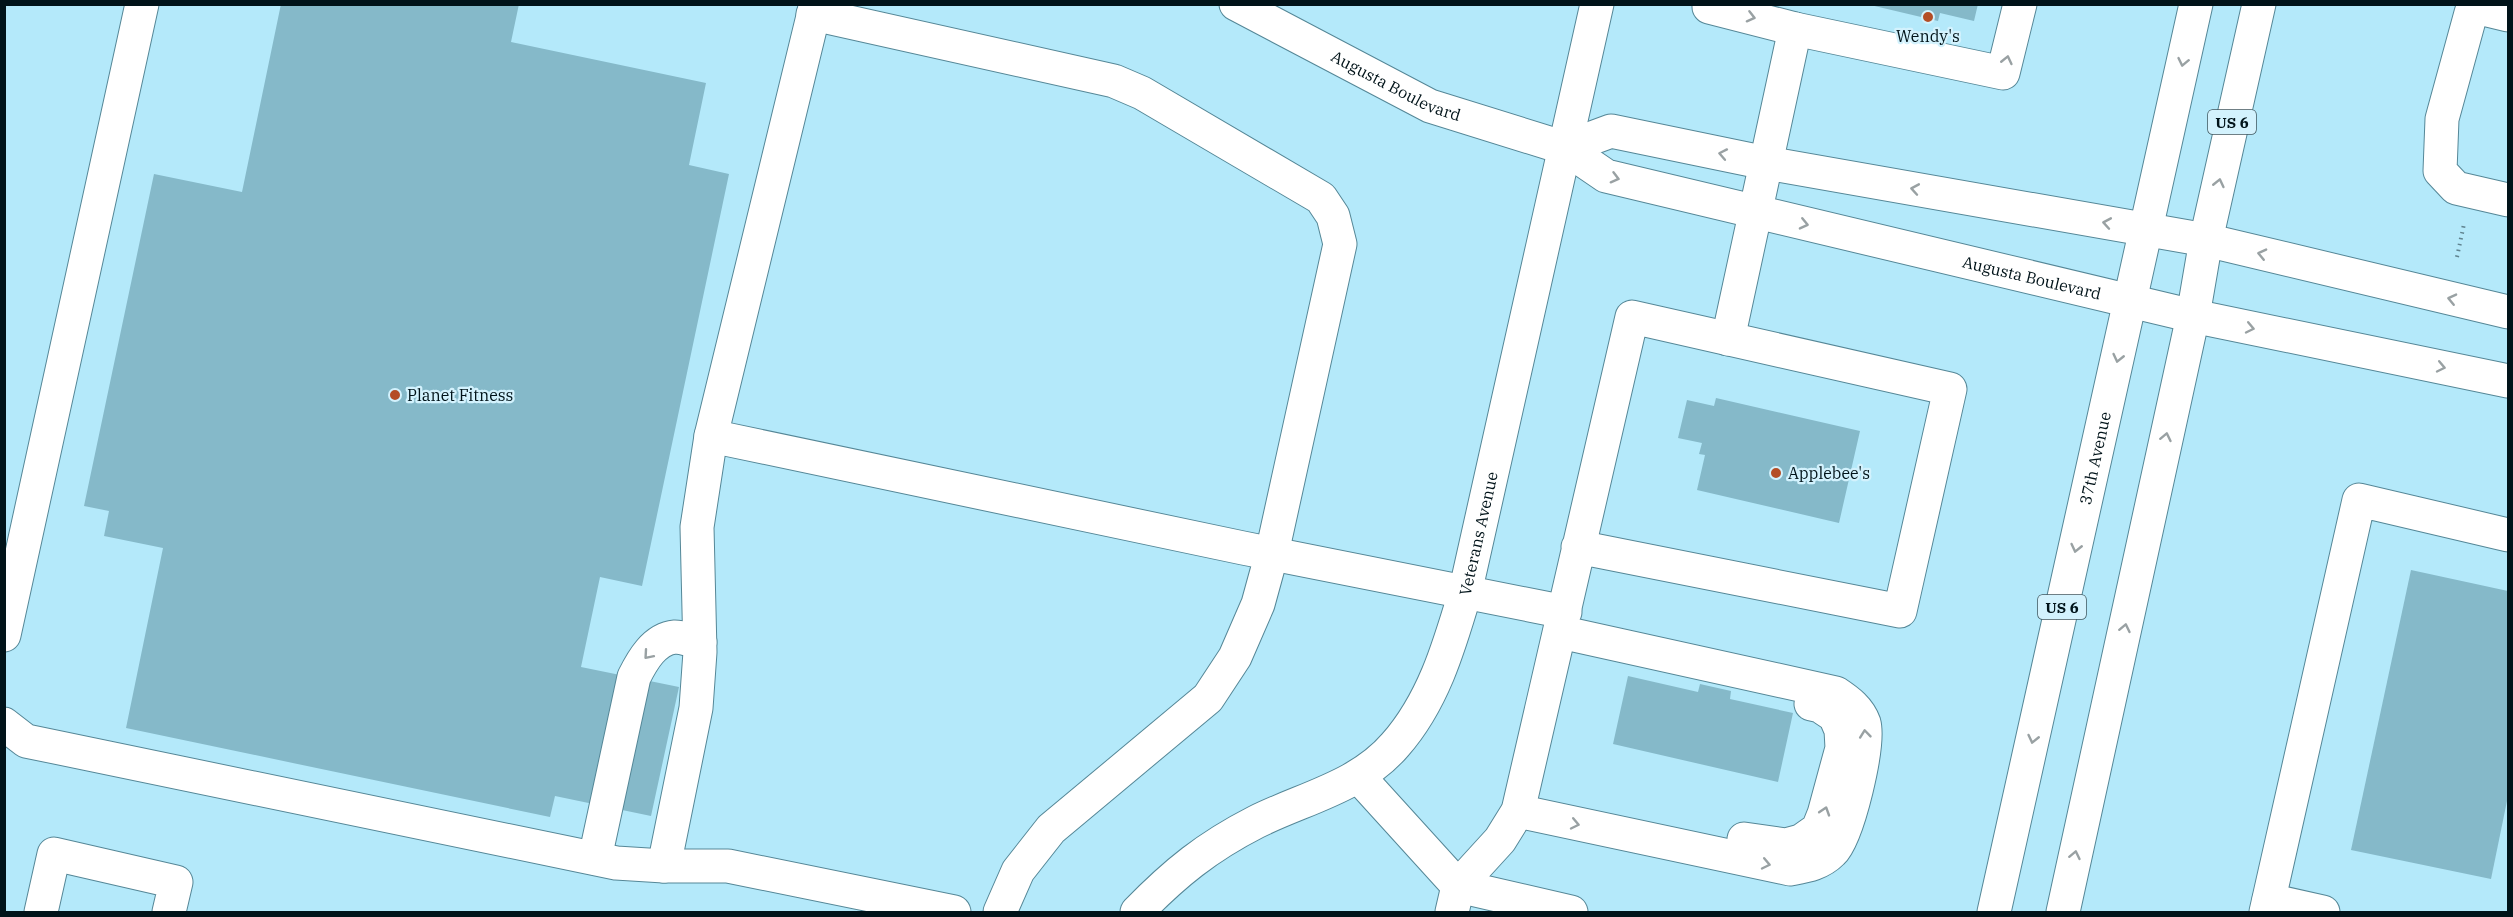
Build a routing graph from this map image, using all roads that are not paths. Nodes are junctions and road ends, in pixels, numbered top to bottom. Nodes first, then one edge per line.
1 (142, 4) edge
2 (1236, 4) edge
3 (1597, 4) edge
4 (1709, 4) edge
5 (2020, 4) edge
6 (2196, 4) edge
7 (2259, 4) edge
8 (2476, 6) edge
9 (814, 9) edge
10 (2508, 15) edge
11 (1792, 16) edge
12 (1565, 148) junction
13 (1766, 162) junction
14 (2508, 200) edge
15 (1755, 212) junction
16 (2147, 229) junction
17 (2206, 240) junction
18 (2131, 301) junction
19 (2508, 312) edge
20 (2193, 316) junction
21 (1728, 339) junction
22 (2508, 381) edge
23 (711, 436) junction
24 (2508, 535) edge
25 (1578, 547) junction
26 (1272, 553) junction
27 (1465, 593) junction
28 (1570, 627) junction
29 (4, 635) edge
30 (700, 642) junction
31 (4, 723) edge
32 (1359, 777) junction
33 (1518, 811) junction
34 (595, 858) junction
35 (664, 866) junction
36 (1455, 899) edge
37 (2268, 906) edge
38 (41, 912) edge
39 (169, 912) edge
40 (954, 912) edge
41 (1000, 912) edge
42 (1137, 912) edge
43 (1571, 912) edge
44 (1994, 912) edge
45 (2063, 912) edge
46 (2323, 912) edge

1 - 29 street
2 - 12 street, Augusta Boulevard
3 - 12 street, Veterans Avenue
4 -> 11 street
11 -> 5 street
6 -> 16 street, 37th Avenue / US 6
17 -> 7 street, US 6
8 - 10 street
8 - 14 street
9 - 23 street
9 - 26 street
11 - 13 street
13 -> 12 street
12 -> 15 street, Augusta Boulevard
12 - 27 street, Veterans Avenue
13 - 15 street
16 -> 13 street
15 -> 18 street, Augusta Boulevard
15 - 21 street
16 - 17 street
16 - 18 street, 37th Avenue / US 6
19 -> 17 street
17 - 20 street, US 6
18 - 20 street, Augusta Boulevard
18 -> 44 street, 37th Avenue / US 6
20 -> 22 street, Augusta Boulevard
45 -> 20 street, US 6
21 - 25 street
21 - 25 street
23 - 26 street
23 - 30 street
24 - 37 street
25 - 28 street
26 - 27 street
26 - 41 street
27 - 28 street
27 - 32 street, Veterans Avenue
28 - 33 street
33 -> 28 street
30 -> 34 street
30 - 35 street
31 - 34 street
32 - 36 street
32 - 42 street, Veterans Avenue
33 - 36 street
34 - 35 street
35 - 40 street
36 - 43 street
37 - 46 street
38 - 39 street

